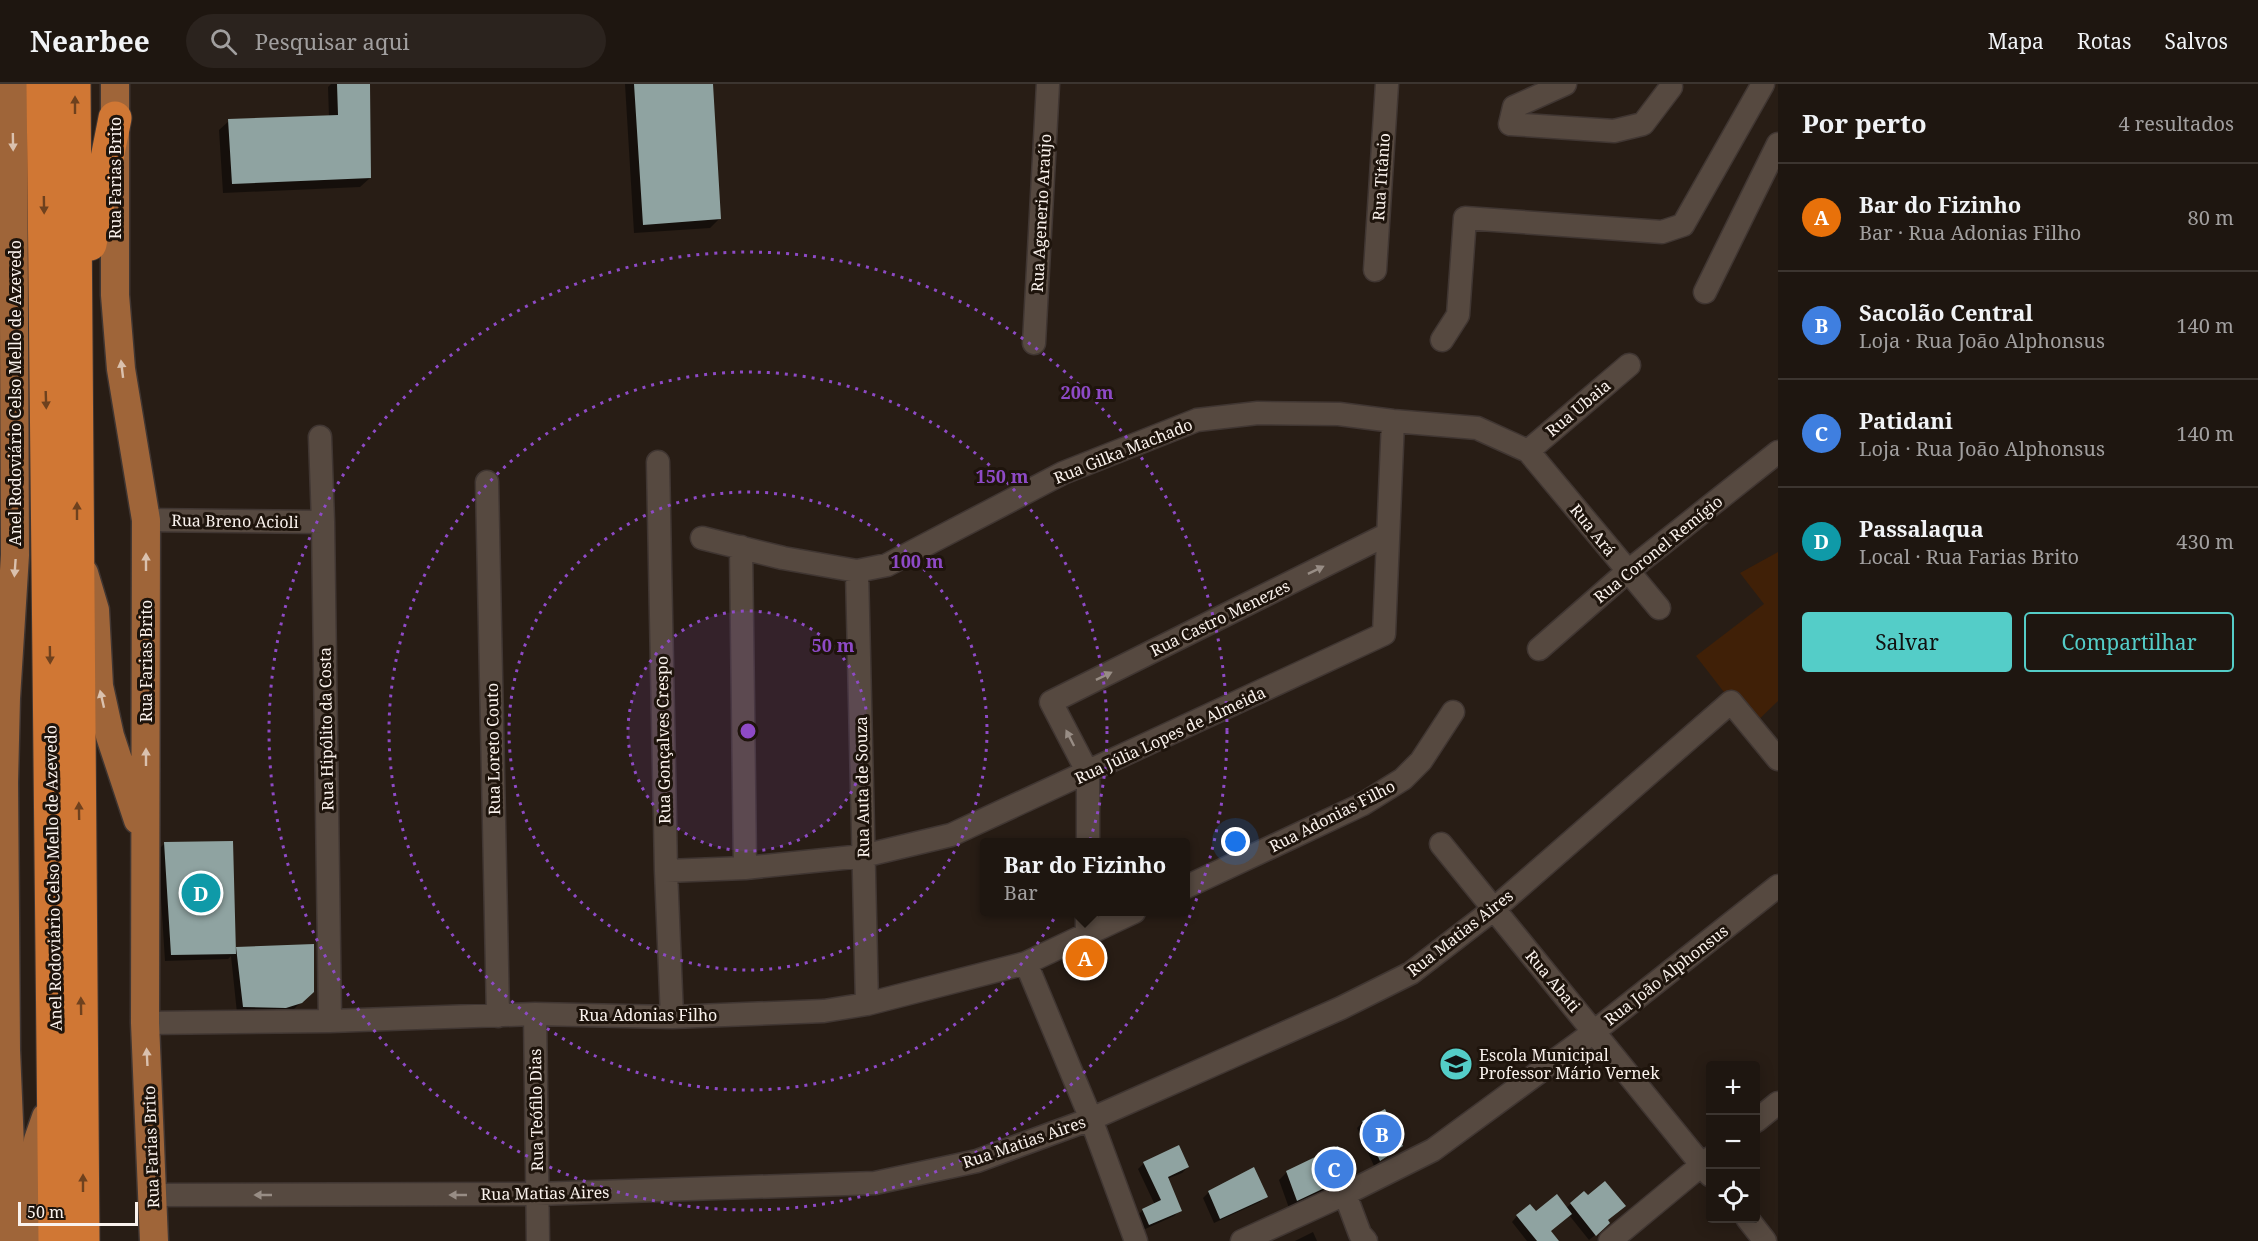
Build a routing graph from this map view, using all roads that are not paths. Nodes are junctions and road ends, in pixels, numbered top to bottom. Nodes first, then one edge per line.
1 (13, 84) edge
2 (43, 84) edge
3 (74, 84) edge
4 (115, 84) edge
5 (1047, 84) edge
6 (1387, 84) edge
7 (1565, 84) edge
8 (1763, 84) edge
9 (1671, 87) dead end
10 (116, 118) junction
11 (1778, 144) edge
12 (8, 255) edge
13 (1375, 270) dead end
14 (1705, 292) dead end
15 (76, 310) junction
16 (1442, 340) dead end
17 (1034, 343) dead end
18 (1629, 365) dead end
19 (1393, 421) junction
20 (8, 434) edge
21 (320, 437) dead end
22 (1528, 451) junction
23 (1778, 452) edge
24 (658, 462) dead end
25 (487, 482) dead end
26 (146, 520) junction
27 (323, 522) junction
28 (1388, 534) junction
29 (702, 538) dead end
30 (741, 547) junction
31 (77, 548) junction
32 (857, 571) junction
33 (1627, 572) junction
34 (1659, 608) dead end
35 (6, 613) edge
36 (1539, 649) dead end
37 (1453, 712) dead end
38 (1778, 759) edge
39 (1088, 773) junction
40 (2, 782) edge
41 (1088, 838) edge
42 (1441, 844) dead end
43 (863, 856) junction
44 (146, 857) junction
45 (745, 868) junction
46 (666, 871) junction
47 (1190, 885) edge
48 (1778, 886) edge
49 (1494, 909) junction
50 (1117, 916) edge
51 (1087, 923) edge
52 (2, 956) edge
53 (1026, 963) junction
54 (867, 1004) junction
55 (535, 1014) junction
56 (498, 1016) junction
57 (672, 1017) junction
58 (330, 1021) junction
59 (145, 1023) junction
60 (1595, 1031) junction
61 (73, 1078) junction
62 (1778, 1103) edge
63 (1760, 1117) edge
64 (1091, 1119) junction
65 (1706, 1164) edge
66 (1706, 1168) edge
67 (537, 1194) junction
68 (1345, 1194) junction
69 (152, 1195) junction
70 (1751, 1223) edge
71 (1361, 1239) edge
72 (14, 1241) edge
73 (33, 1241) edge
74 (55, 1241) edge
75 (84, 1241) edge
76 (154, 1241) edge
77 (538, 1241) edge
78 (1136, 1241) edge
79 (1242, 1241) edge
80 (1610, 1241) edge
81 (1765, 1241) edge

1 -> 12 main road, Anel Rodoviário Celso Mello de Azevedo
2 -> 61 highway, Anel Rodoviário Celso Mello de Azevedo
15 -> 3 highway, Anel Rodoviário Celso Mello de Azevedo
4 - 10 main road, Rua Farias Brito
5 - 17 street, Rua Agenerio Araújo
6 - 13 street, Rua Titânio
7 - 9 street
8 - 16 street
10 - 15 highway
26 -> 10 main road, Rua Farias Brito
11 - 14 street
12 - 20 main road, Anel Rodoviário Celso Mello de Azevedo
31 -> 15 highway, Anel Rodoviário Celso Mello de Azevedo
18 - 22 street, Rua Ubaia
19 - 22 street, Rua Gilka Machado
19 - 28 street, Rua Júlia Lopes de Almeida
19 - 32 street, Rua Gilka Machado
20 -> 35 main road, Anel Rodoviário Celso Mello de Azevedo
21 - 27 street, Rua Hipólito da Costa
22 - 33 street, Rua Ará
23 - 33 street, Rua Coronel Remígio
24 - 46 street, Rua Gonçalves Crespo
25 - 56 street, Rua Loreto Couto
26 - 27 street, Rua Breno Acioli
44 -> 26 main road, Rua Farias Brito
27 - 58 street, Rua Hipólito da Costa
28 - 39 street, Rua Júlia Lopes de Almeida
39 -> 28 street, Rua Castro Menezes
29 - 30 street, Rua Gilka Machado
30 - 32 street, Rua Gilka Machado
30 - 45 street
44 -> 31 main road
61 -> 31 highway, Anel Rodoviário Celso Mello de Azevedo
32 - 43 street, Rua Auta de Souza
33 - 34 street, Rua Ará
33 - 36 street, Rua Coronel Remígio
35 - 40 main road, Anel Rodoviário Celso Mello de Azevedo
37 - 47 street, Rua Adonias Filho
38 - 49 street, Rua Matias Aires
39 - 41 street
39 - 43 street, Rua Júlia Lopes de Almeida
40 - 52 main road, Anel Rodoviário Celso Mello de Azevedo
42 - 49 street, Rua Abati
43 - 45 street, Rua Júlia Lopes de Almeida
43 - 54 street, Rua Auta de Souza
44 - 59 main road, Rua Farias Brito
45 - 46 street, Rua Júlia Lopes de Almeida
46 - 57 street, Rua Gonçalves Crespo
48 - 60 street, Rua João Alphonsus
49 - 60 street, Rua Abati
49 - 64 street, Rua Matias Aires
50 - 51 street, Rua Adonias Filho
51 - 53 street, Rua Adonias Filho
52 - 72 main road, Anel Rodoviário Celso Mello de Azevedo
53 - 54 street, Rua Adonias Filho
53 - 64 street
54 - 57 street, Rua Adonias Filho
55 - 56 street, Rua Adonias Filho
55 - 57 street, Rua Adonias Filho
55 - 67 street, Rua Teófilo Dias
56 - 58 street, Rua Adonias Filho
58 - 59 street, Rua Adonias Filho
69 -> 59 main road, Rua Farias Brito
60 - 65 street, Rua Abati
60 - 68 street, Rua João Alphonsus
61 - 73 main road
61 - 74 highway, Anel Rodoviário Celso Mello de Azevedo
75 -> 61 highway, Anel Rodoviário Celso Mello de Azevedo
62 - 63 street
64 - 67 street, Rua Matias Aires
64 - 78 street
66 - 80 street
67 -> 69 street, Rua Matias Aires
67 - 77 street, Rua Teófilo Dias
68 - 71 street
68 - 79 street, Rua João Alphonsus
69 - 76 main road, Rua Farias Brito
70 - 81 street

